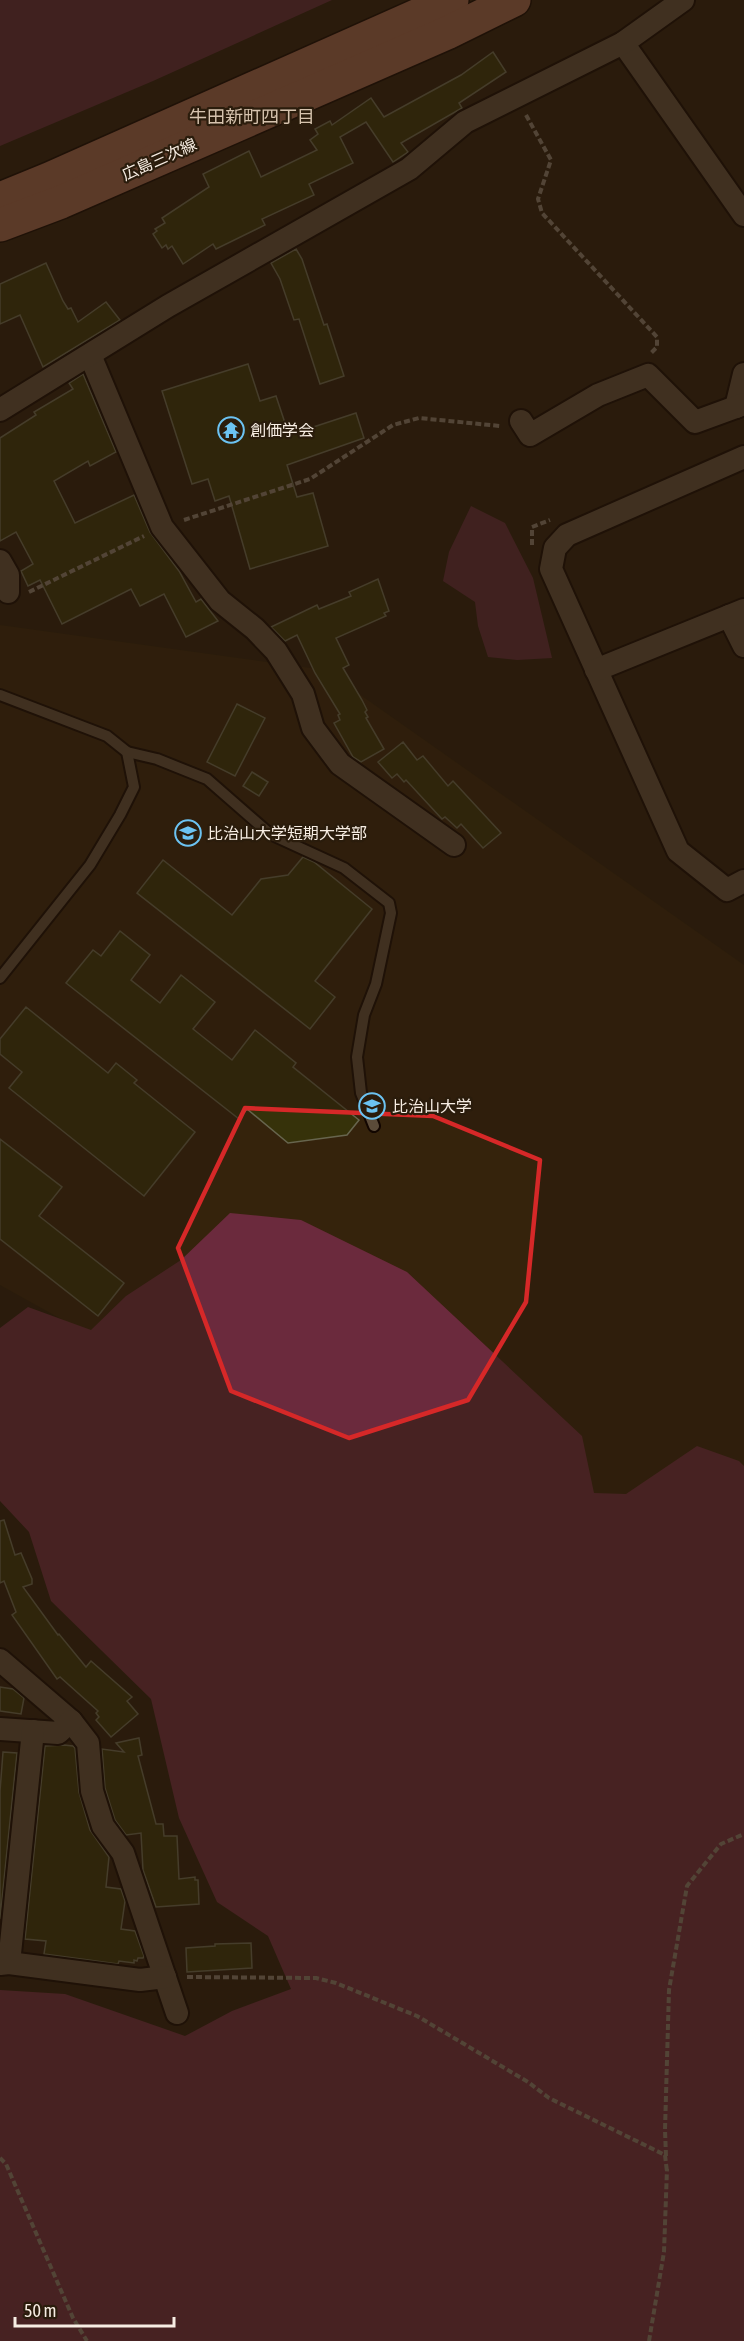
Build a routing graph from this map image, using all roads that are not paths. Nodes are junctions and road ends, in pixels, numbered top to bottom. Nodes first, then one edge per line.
1 (452, 0) edge
2 (514, 0) edge
3 (683, 0) edge
4 (623, 43) junction
5 (0, 199) edge
6 (744, 215) edge
7 (0, 225) edge
8 (90, 355) junction
9 (744, 374) edge
10 (740, 405) edge
11 (0, 410) edge
12 (521, 421) road end
13 (744, 457) edge
14 (0, 561) edge
15 (9, 592) road end
16 (737, 613) edge
17 (744, 646) edge
18 (596, 670) junction
19 (0, 695) edge
20 (127, 752) junction
21 (454, 845) dead end
22 (744, 881) edge
23 (0, 978) edge
24 (374, 1126) dead end
25 (0, 1659) edge
26 (71, 1721) junction
27 (0, 1729) edge
28 (33, 1731) junction
29 (5, 1963) edge
30 (165, 1977) junction
31 (177, 2013) dead end

1 - 5 main road, 広島三次線
2 - 7 main road, 広島三次線
3 - 4 street
4 - 6 street
4 - 8 street
8 - 11 street
8 - 21 street
9 - 10 street
10 - 12 street
13 - 18 street
14 - 15 street
16 - 17 street
16 - 18 street
18 - 22 street
19 - 20 lane
20 - 23 lane
20 - 24 lane
25 - 26 street
26 - 28 street
26 - 30 street
27 - 28 street
28 - 29 street
29 - 30 street
30 - 31 street

